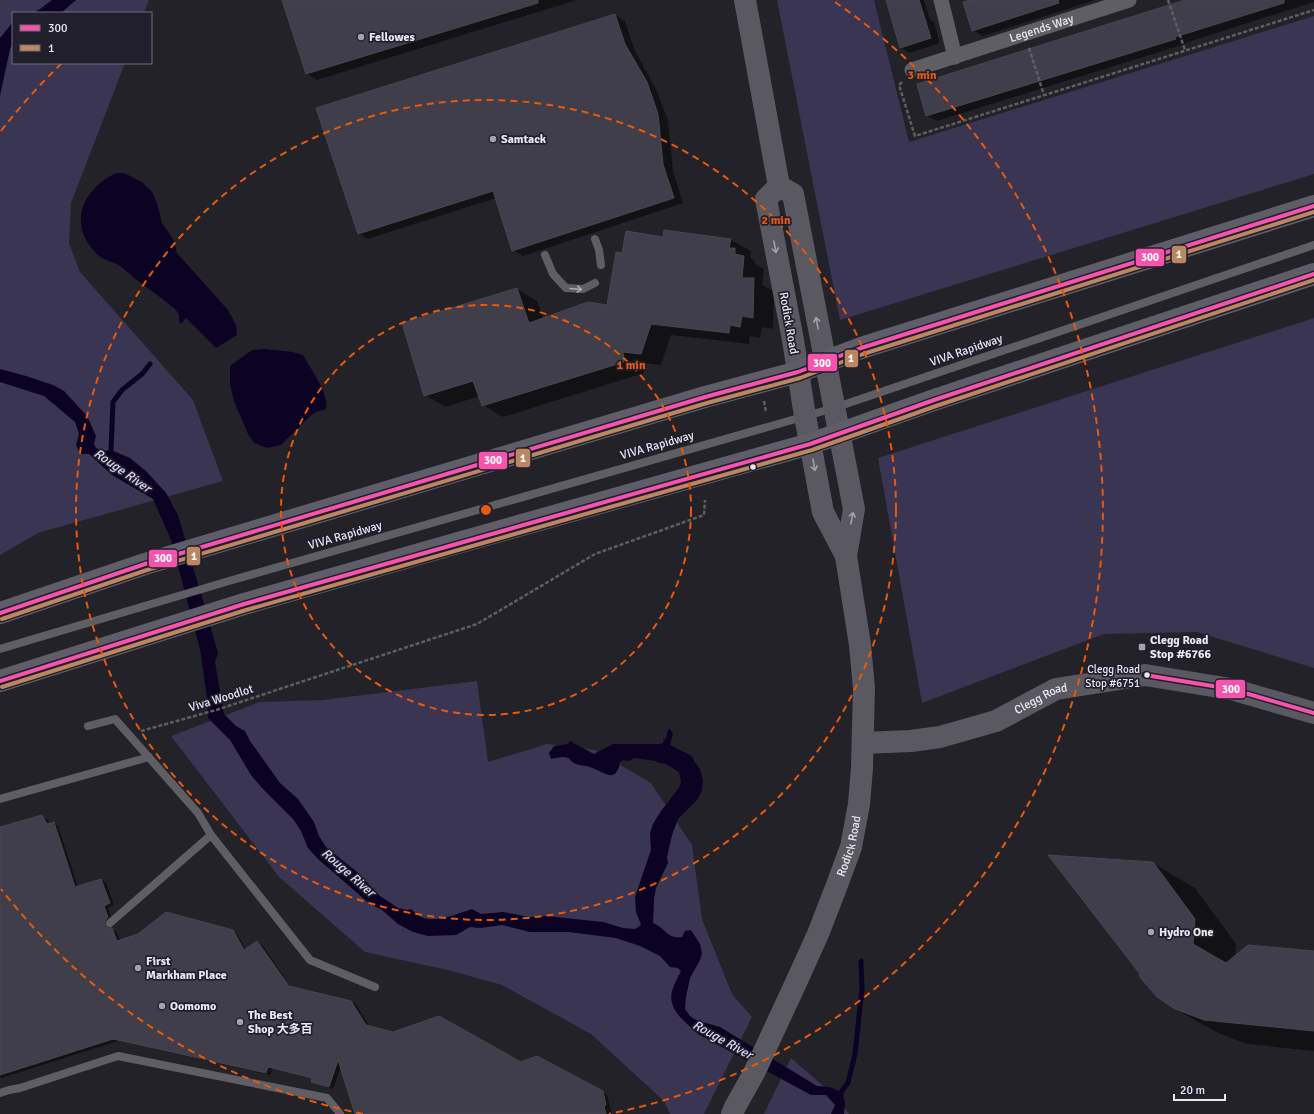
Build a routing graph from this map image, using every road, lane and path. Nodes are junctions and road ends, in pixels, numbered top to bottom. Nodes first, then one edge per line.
1 (745, 0) edge
2 (941, 0) edge
3 (1128, 0) edge
4 (1168, 0) edge
5 (1314, 10) edge
6 (1025, 34) junction
7 (1185, 50) junction
8 (955, 57) junction
9 (912, 70) joint
10 (1044, 95) junction
11 (779, 186) junction
12 (1314, 206) edge
13 (595, 239) dead end
14 (1314, 245) edge
15 (545, 255) dead end
16 (601, 265) dead end
17 (1314, 274) edge
18 (595, 283) dead end
19 (826, 361) junction
20 (798, 372) junction
21 (763, 400) dead end
22 (834, 408) junction
23 (766, 413) dead end
24 (805, 416) junction
25 (838, 433) junction
26 (810, 444) junction
27 (705, 500) dead end
28 (846, 556) junction
29 (0, 613) edge
30 (0, 648) edge
31 (0, 681) edge
32 (1314, 713) edge
33 (88, 726) dead end
34 (158, 726) dead end
35 (863, 743) junction
36 (149, 757) junction
37 (0, 799) edge
38 (211, 835) junction
39 (110, 923) dead end
40 (375, 987) dead end
41 (0, 1093) edge
42 (734, 1110) edge
43 (340, 1114) edge

1 - 11 main road
2 - 8 street
3 - 6 street, Legends Way
4 - 7 path
5 - 7 path
6 - 8 street, Legends Way
6 - 10 path
7 - 10 path
8 - 9 street, Legends Way
9 - 10 path
19 -> 11 main road, Rodick Road
11 -> 20 main road, Rodick Road
12 - 19 main road
13 - 16 lane
14 - 22 lane, VIVA Rapidway
15 -> 18 lane
17 - 25 main road
19 - 20 main road
19 - 22 main road, Rodick Road
20 - 24 main road, Rodick Road
20 - 29 main road
21 - 23 path
22 - 24 lane, VIVA Rapidway
22 - 25 main road, Rodick Road
24 - 26 main road, Rodick Road
24 - 30 lane, VIVA Rapidway
25 - 26 main road
28 -> 25 main road, Rodick Road
26 -> 28 main road, Rodick Road
26 - 31 main road
27 - 34 path, Viva Woodlot
28 - 35 main road, Rodick Road
32 - 35 main road, Clegg Road
33 - 36 lane
35 - 42 main road, Rodick Road
36 - 37 lane
36 - 38 lane
38 - 39 lane
38 - 40 lane
41 - 43 lane

